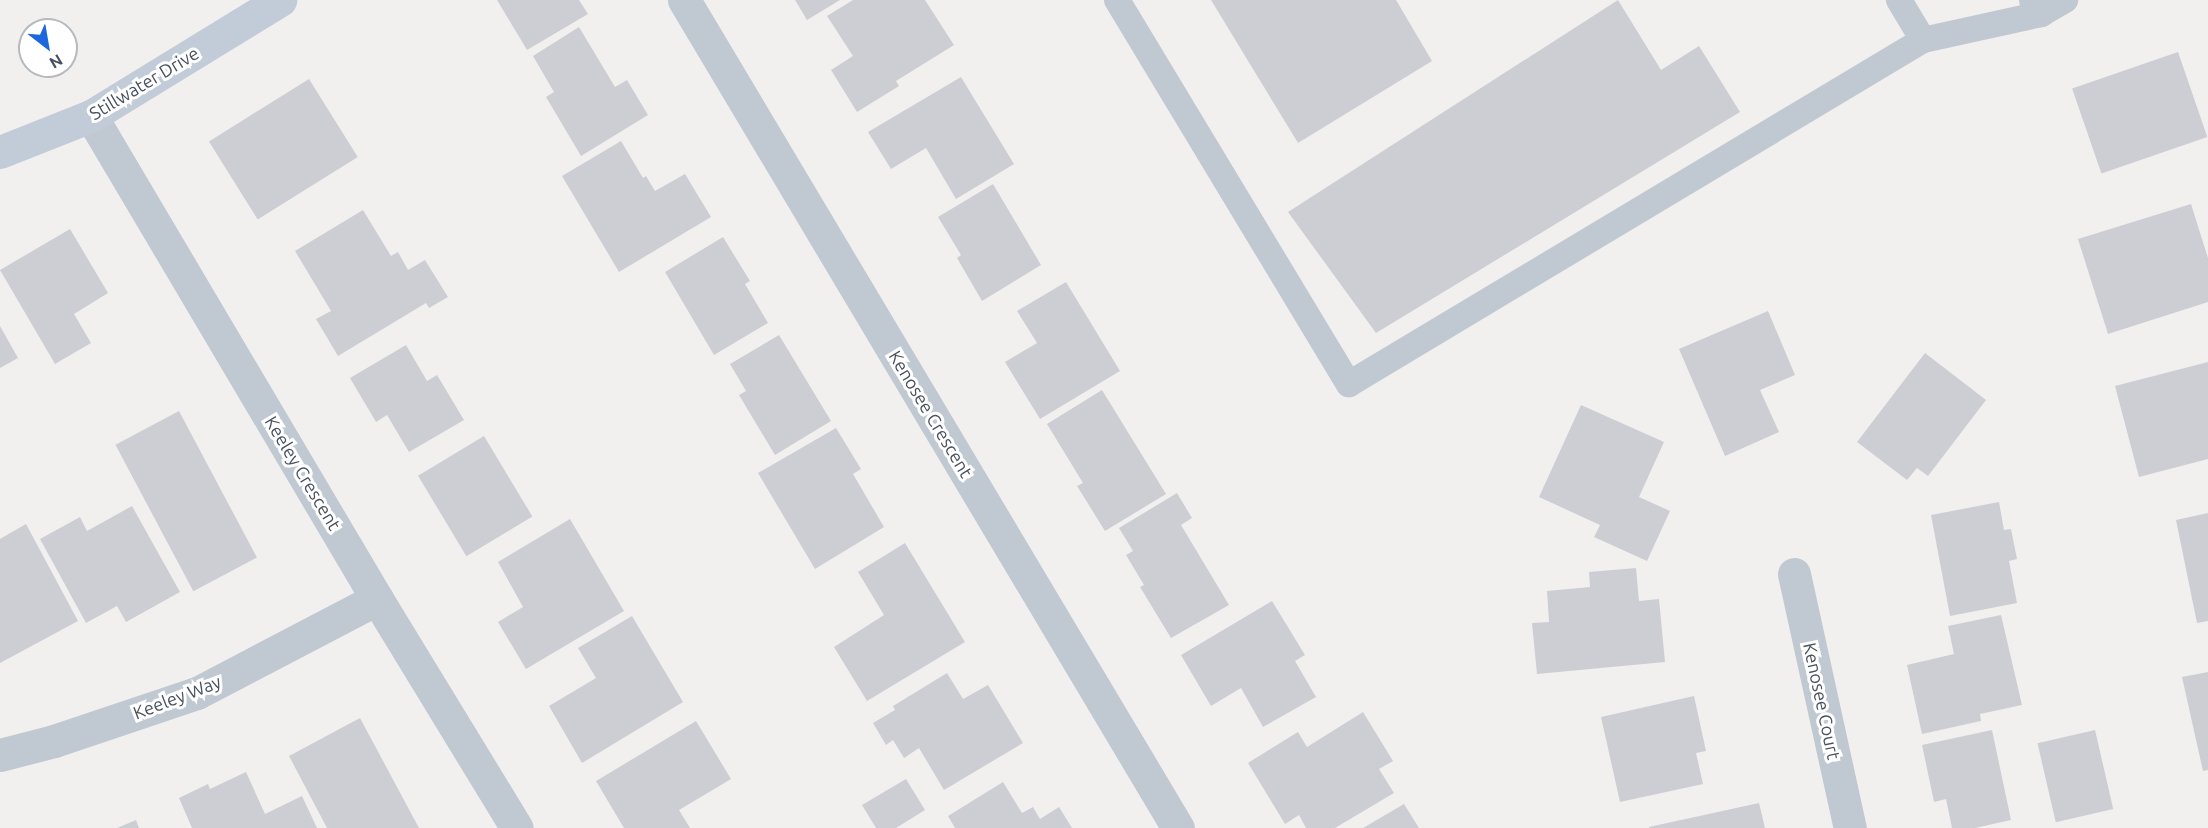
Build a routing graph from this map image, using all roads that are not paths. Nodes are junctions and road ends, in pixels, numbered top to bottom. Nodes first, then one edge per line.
1 (280, 0) edge
2 (684, 0) edge
3 (1117, 0) edge
4 (1899, 0) edge
5 (2065, 0) edge
6 (2036, 7) edge
7 (1923, 40) junction
8 (91, 116) junction
9 (0, 152) edge
10 (1794, 574) dead end
11 (377, 599) junction
12 (0, 755) edge
13 (517, 828) edge
14 (1178, 828) edge
15 (1850, 828) edge

1 - 8 street, Stillwater Drive
2 - 14 street, Kenosee Crescent
3 - 7 lane
4 - 7 lane
5 - 6 lane
6 - 7 lane
8 - 9 street, Stillwater Drive
8 - 11 street, Keeley Crescent
10 - 15 street, Kenosee Court
11 - 12 street, Keeley Way
11 - 13 street, Keeley Crescent

